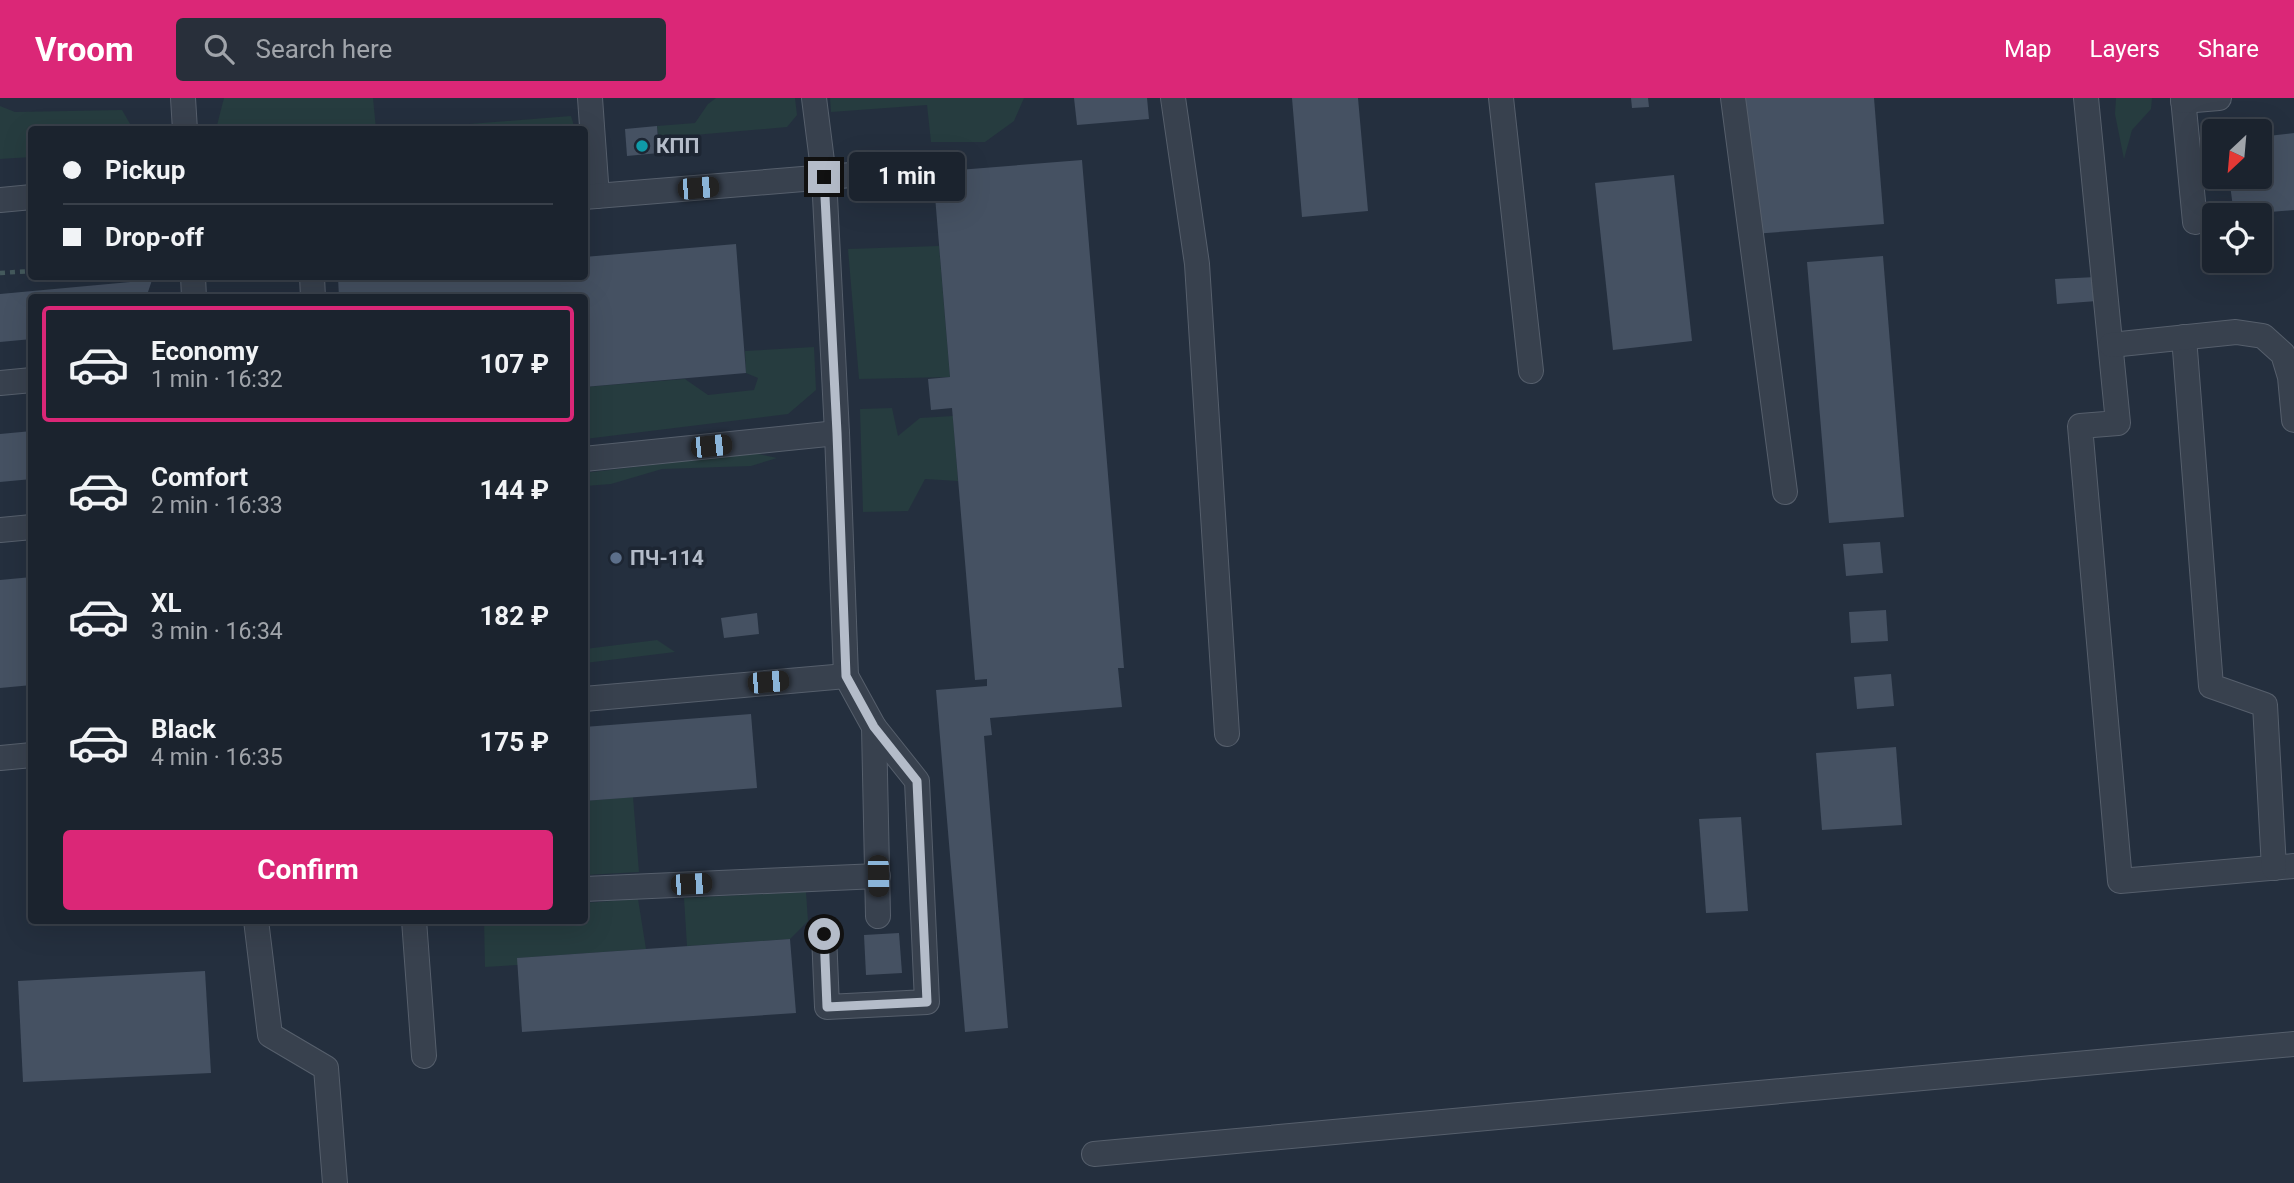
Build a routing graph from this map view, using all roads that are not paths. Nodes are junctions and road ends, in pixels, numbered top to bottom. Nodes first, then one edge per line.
1 (183, 98) edge
2 (590, 98) edge
3 (814, 98) edge
4 (1173, 98) edge
5 (1501, 98) edge
6 (1733, 98) edge
7 (2086, 98) edge
8 (2219, 98) edge
9 (2183, 99) edge
10 (185, 126) edge
11 (912, 170) dead end
12 (824, 177) junction
13 (28, 197) edge
14 (591, 197) edge
15 (0, 200) edge
16 (2195, 222) dead end
17 (2184, 337) junction
18 (2111, 345) junction
19 (1531, 371) dead end
20 (28, 380) edge
21 (0, 383) edge
22 (2294, 420) edge
23 (837, 433) junction
24 (588, 459) edge
25 (1785, 492) dead end
26 (28, 527) edge
27 (0, 530) edge
28 (846, 676) junction
29 (588, 699) edge
30 (874, 727) junction
31 (1227, 734) dead end
32 (28, 755) edge
33 (0, 758) edge
34 (2284, 867) edge
35 (878, 876) junction
36 (588, 889) edge
37 (878, 916) dead end
38 (256, 924) edge
39 (414, 924) edge
40 (824, 934) dead end
41 (2294, 1044) edge
42 (424, 1056) dead end
43 (1094, 1154) dead end
44 (335, 1183) edge

1 - 10 lane
2 - 14 lane
3 - 12 lane
4 - 31 lane
5 - 19 lane
6 - 25 lane
7 - 18 lane
8 - 9 lane
9 - 16 lane
11 - 12 lane
12 - 14 lane
12 - 23 lane
13 - 15 lane
17 - 18 lane
17 - 22 lane
17 - 34 lane
18 - 34 lane
20 - 21 lane
23 - 24 lane
23 - 28 lane
26 - 27 lane
28 - 29 lane
28 - 30 lane
30 - 35 lane
30 - 40 lane
32 - 33 lane
35 - 36 lane
35 - 37 lane
38 - 44 lane
39 - 42 lane
41 - 43 lane

